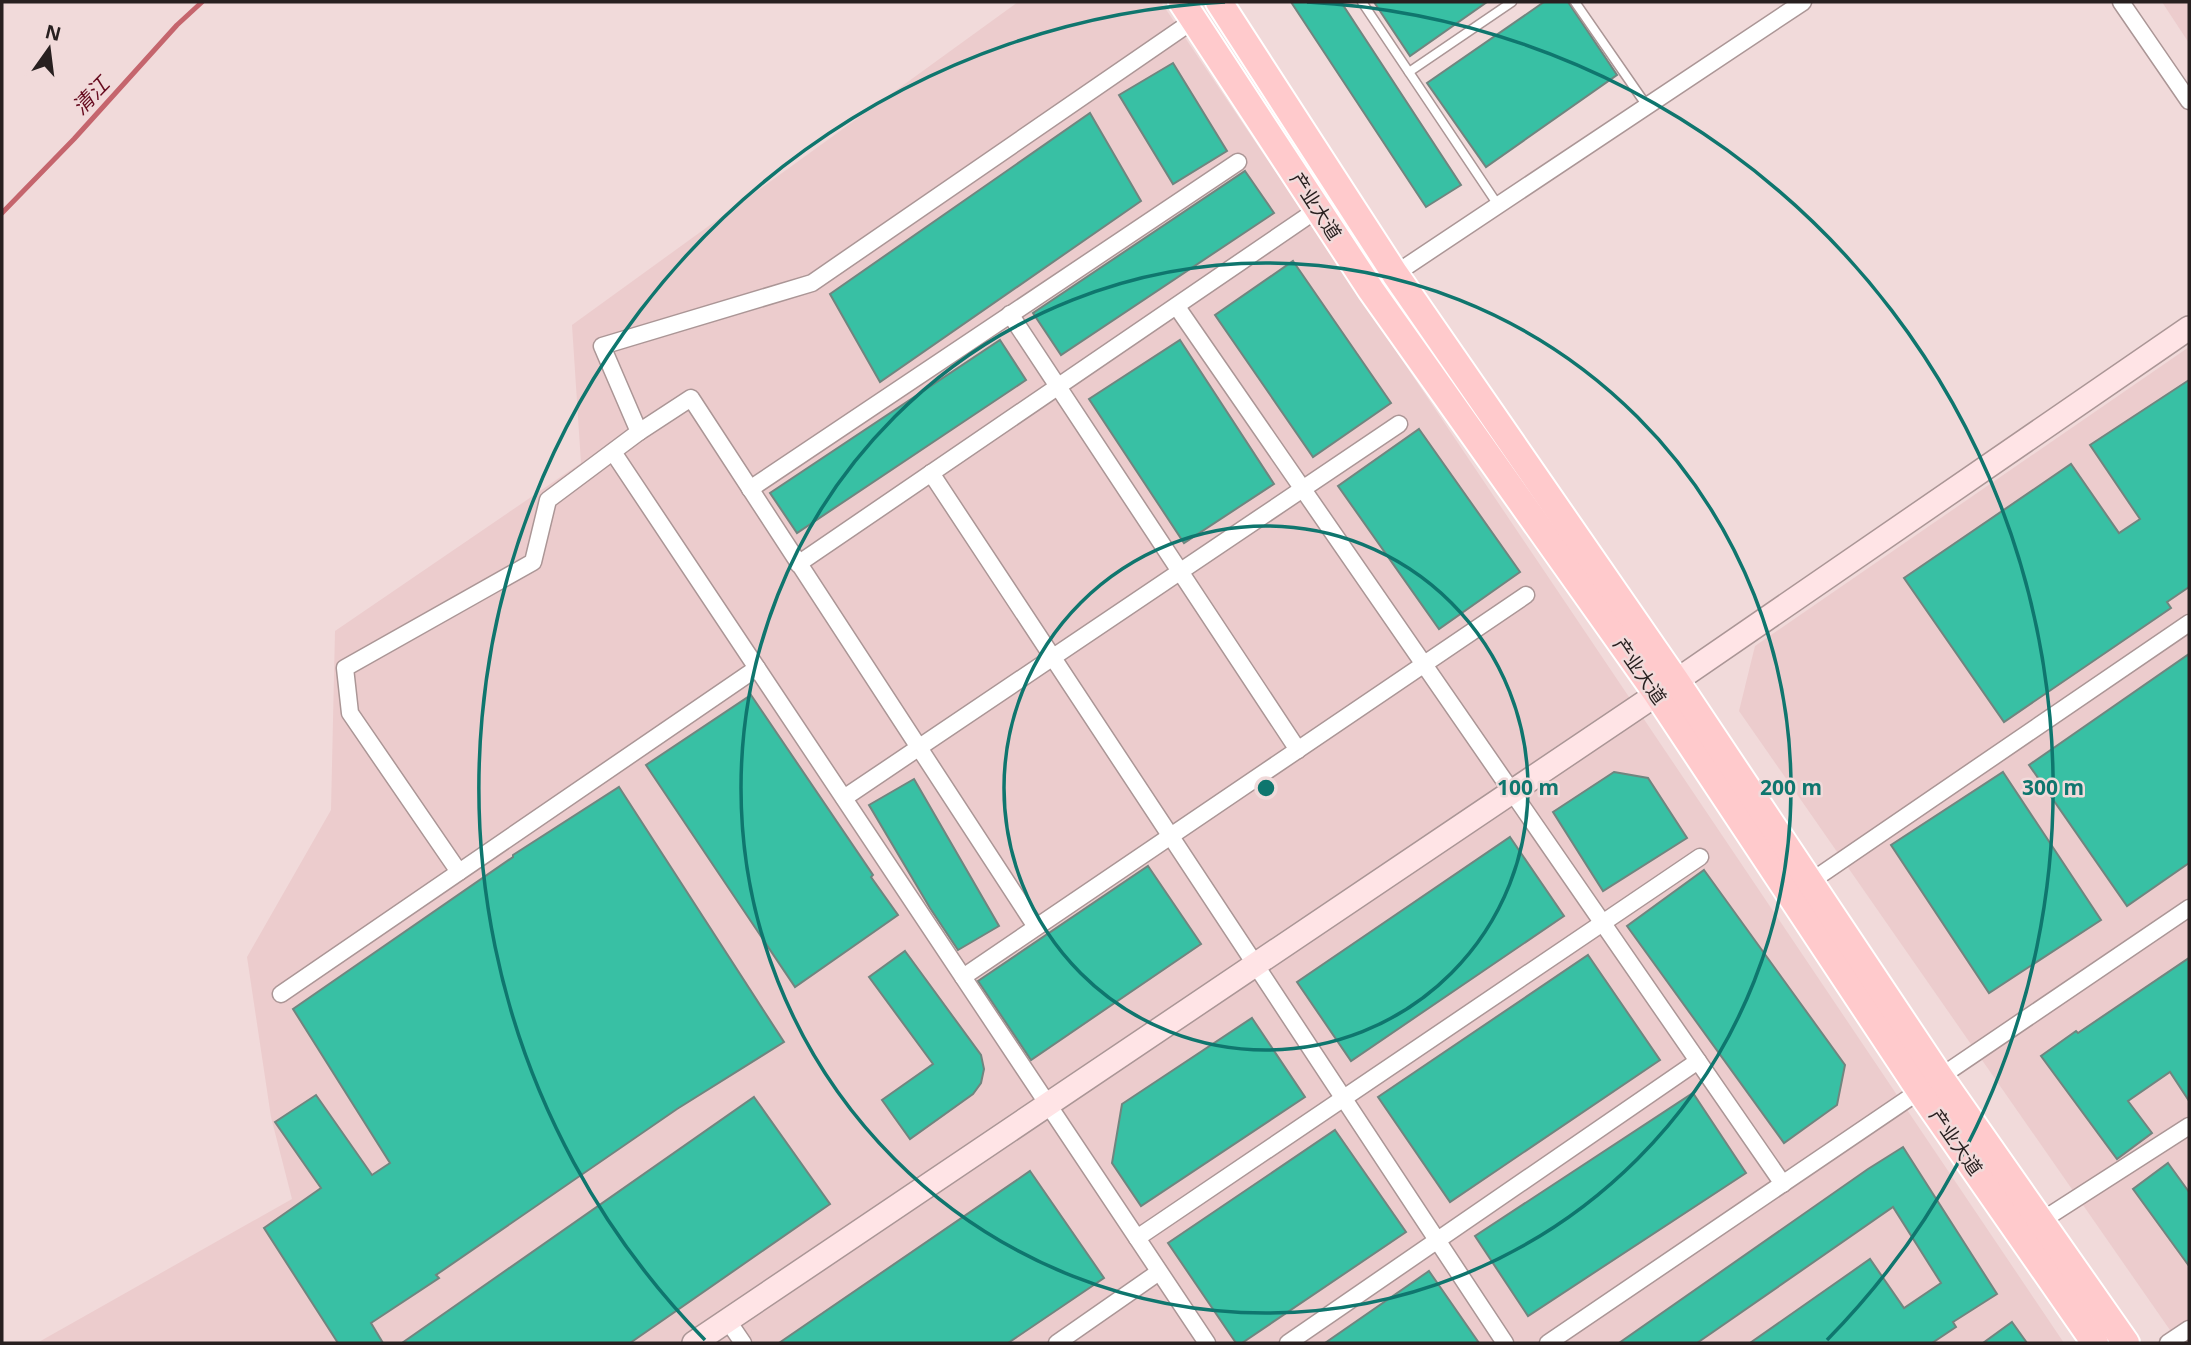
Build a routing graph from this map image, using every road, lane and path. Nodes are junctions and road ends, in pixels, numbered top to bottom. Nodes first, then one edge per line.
1 (1219, 2) edge
2 (1362, 2) edge
3 (1512, 2) edge
4 (1575, 2) edge
5 (2121, 2) edge
6 (1795, 4) edge
7 (1188, 11) edge
8 (1409, 72) junction
9 (2189, 101) edge
10 (1647, 106) junction
11 (1238, 162) dead end
12 (1499, 205) junction
13 (1318, 209) junction
14 (1395, 274) junction
15 (1371, 290) junction
16 (1177, 307) junction
17 (1010, 314) junction
18 (2189, 328) edge
19 (1058, 387) junction
20 (1399, 424) dead end
21 (639, 432) junction
22 (612, 452) junction
23 (931, 473) junction
24 (1303, 488) junction
25 (750, 489) junction
26 (798, 564) junction
27 (1180, 571) junction
28 (1525, 595) dead end
29 (2189, 623) edge
30 (1052, 657) junction
31 (1424, 664) junction
32 (757, 668) junction
33 (1666, 687) junction
34 (918, 748) junction
35 (1298, 750) junction
36 (1512, 792) junction
37 (844, 798) junction
38 (1171, 836) junction
39 (1700, 856) dead end
40 (459, 872) junction
41 (1810, 882) junction
42 (2189, 908) edge
43 (1602, 923) junction
44 (1036, 928) junction
45 (1255, 965) junction
46 (963, 977) junction
47 (281, 994) dead end
48 (1698, 1061) junction
49 (1930, 1084) junction
50 (1343, 1098) junction
51 (1048, 1105) junction
52 (2189, 1126) edge
53 (1783, 1184) junction
54 (2040, 1222) junction
55 (1137, 1238) junction
56 (1437, 1240) junction
57 (1160, 1272) junction
58 (728, 1321) junction
59 (2189, 1329) edge
60 (694, 1343) edge
61 (743, 1343) edge
62 (1057, 1343) edge
63 (1207, 1343) edge
64 (1288, 1343) edge
65 (1505, 1343) edge
66 (1548, 1343) edge
67 (2095, 1343) edge
68 (2126, 1343) edge
69 (2168, 1343) edge

1 - 14 main road, 产业大道
2 - 8 lane
3 - 8 lane
4 - 10 lane
5 - 9 street
6 - 10 street
7 - 13 main road, 产业大道
7 - 21 street
8 - 12 lane
10 - 12 street
11 - 17 street
12 - 14 street
13 - 15 main road, 产业大道
13 - 16 street
14 - 15 street
14 - 33 main road, 产业大道
15 - 33 main road, 产业大道
16 - 19 street
16 - 24 street
17 - 19 street
17 - 25 street
18 - 33 street
19 - 23 street
19 - 27 street
20 - 24 street
21 - 22 street
21 - 25 street
22 - 32 street
22 - 40 street
23 - 26 street
23 - 30 street
24 - 27 street
24 - 31 street
25 - 26 street
26 - 34 street
27 - 30 street
27 - 35 street
28 - 31 street
29 - 41 street
30 - 34 street
30 - 38 street
31 - 35 street
31 - 36 street
32 - 37 street
32 - 40 street
33 - 36 street
33 - 41 main road, 产业大道
33 - 49 main road, 产业大道
34 - 37 street
34 - 44 street
35 - 38 street
36 - 43 street
36 - 45 street
37 - 46 street
38 - 44 street
38 - 45 street
39 - 43 street
40 - 47 street
41 - 49 main road, 产业大道
42 - 49 street
43 - 48 street
43 - 50 street
44 - 46 street
45 - 50 street
45 - 51 street
46 - 51 street
48 - 53 street
48 - 56 street
49 - 53 street
49 - 54 main road, 产业大道
49 - 67 main road, 产业大道
50 - 55 street
50 - 56 street
51 - 55 street
51 - 58 street
52 - 54 street
53 - 66 street
54 - 68 main road, 产业大道
55 - 57 street
56 - 64 street
56 - 65 street
57 - 62 street
57 - 63 street
58 - 60 street
58 - 61 street
59 - 69 street

